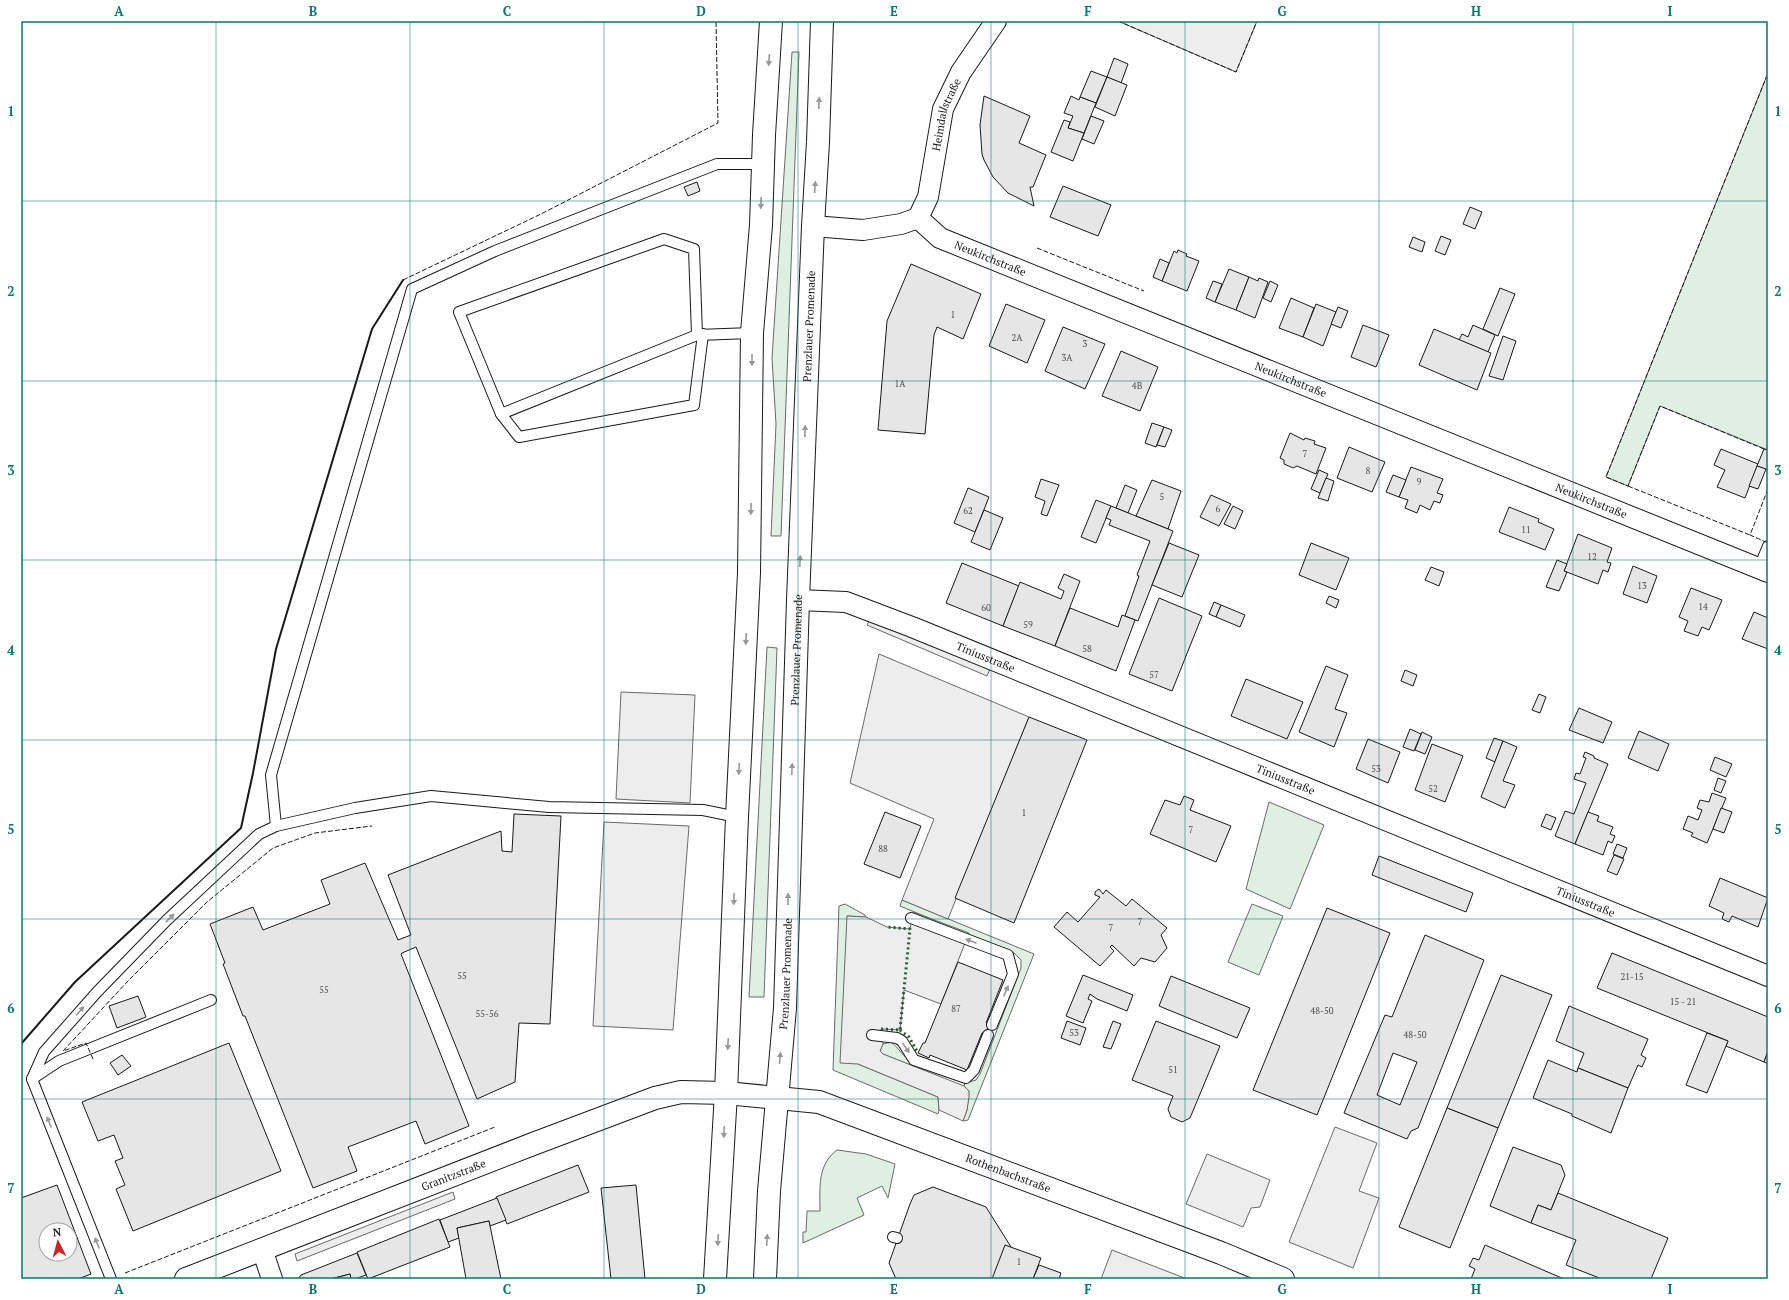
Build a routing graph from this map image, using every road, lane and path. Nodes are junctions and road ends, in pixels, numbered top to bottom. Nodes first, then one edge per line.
1 (771, 21) edge
2 (822, 21) edge
3 (996, 21) edge
4 (763, 164) junction
5 (918, 218) junction
6 (813, 226) junction
7 (752, 333) junction
8 (700, 334) junction
9 (501, 414) junction
10 (1768, 546) edge
11 (1763, 570) edge
12 (798, 600) junction
13 (737, 817) junction
14 (276, 826) junction
15 (911, 918) dead end
16 (1768, 976) edge
17 (211, 1000) dead end
18 (992, 1025) dead end
19 (872, 1035) dead end
20 (988, 1035) dead end
21 (32, 1079) junction
22 (726, 1093) junction
23 (776, 1097) junction
24 (262, 1249) junction
25 (111, 1279) edge
26 (186, 1279) edge
27 (272, 1279) edge
28 (715, 1279) edge
29 (765, 1279) edge
30 (1283, 1279) edge

1 -> 4 main road
6 -> 2 main road, Prenzlauer Promenade
3 - 5 street, Heimdallstraße
4 -> 7 main road
4 - 14 lane
5 - 6 street
5 - 11 street, Neukirchstraße
12 -> 6 main road, Prenzlauer Promenade
7 - 8 lane
7 -> 13 main road
8 - 9 lane
8 - 9 lane
8 - 9 lane
10 - 11 lane
12 - 16 street, Tiniusstraße
23 -> 12 main road, Prenzlauer Promenade
13 - 14 lane
13 -> 22 main road
21 -> 14 lane
18 -> 15 lane
17 - 21 lane
19 -> 20 lane
25 -> 21 lane
22 - 23 main road, Rothenbachstraße
22 - 24 main road, Granitzstraße
22 -> 28 main road
29 -> 23 main road, Prenzlauer Promenade
23 - 30 main road, Rothenbachstraße
24 - 26 main road, Granitzstraße
24 - 27 street

